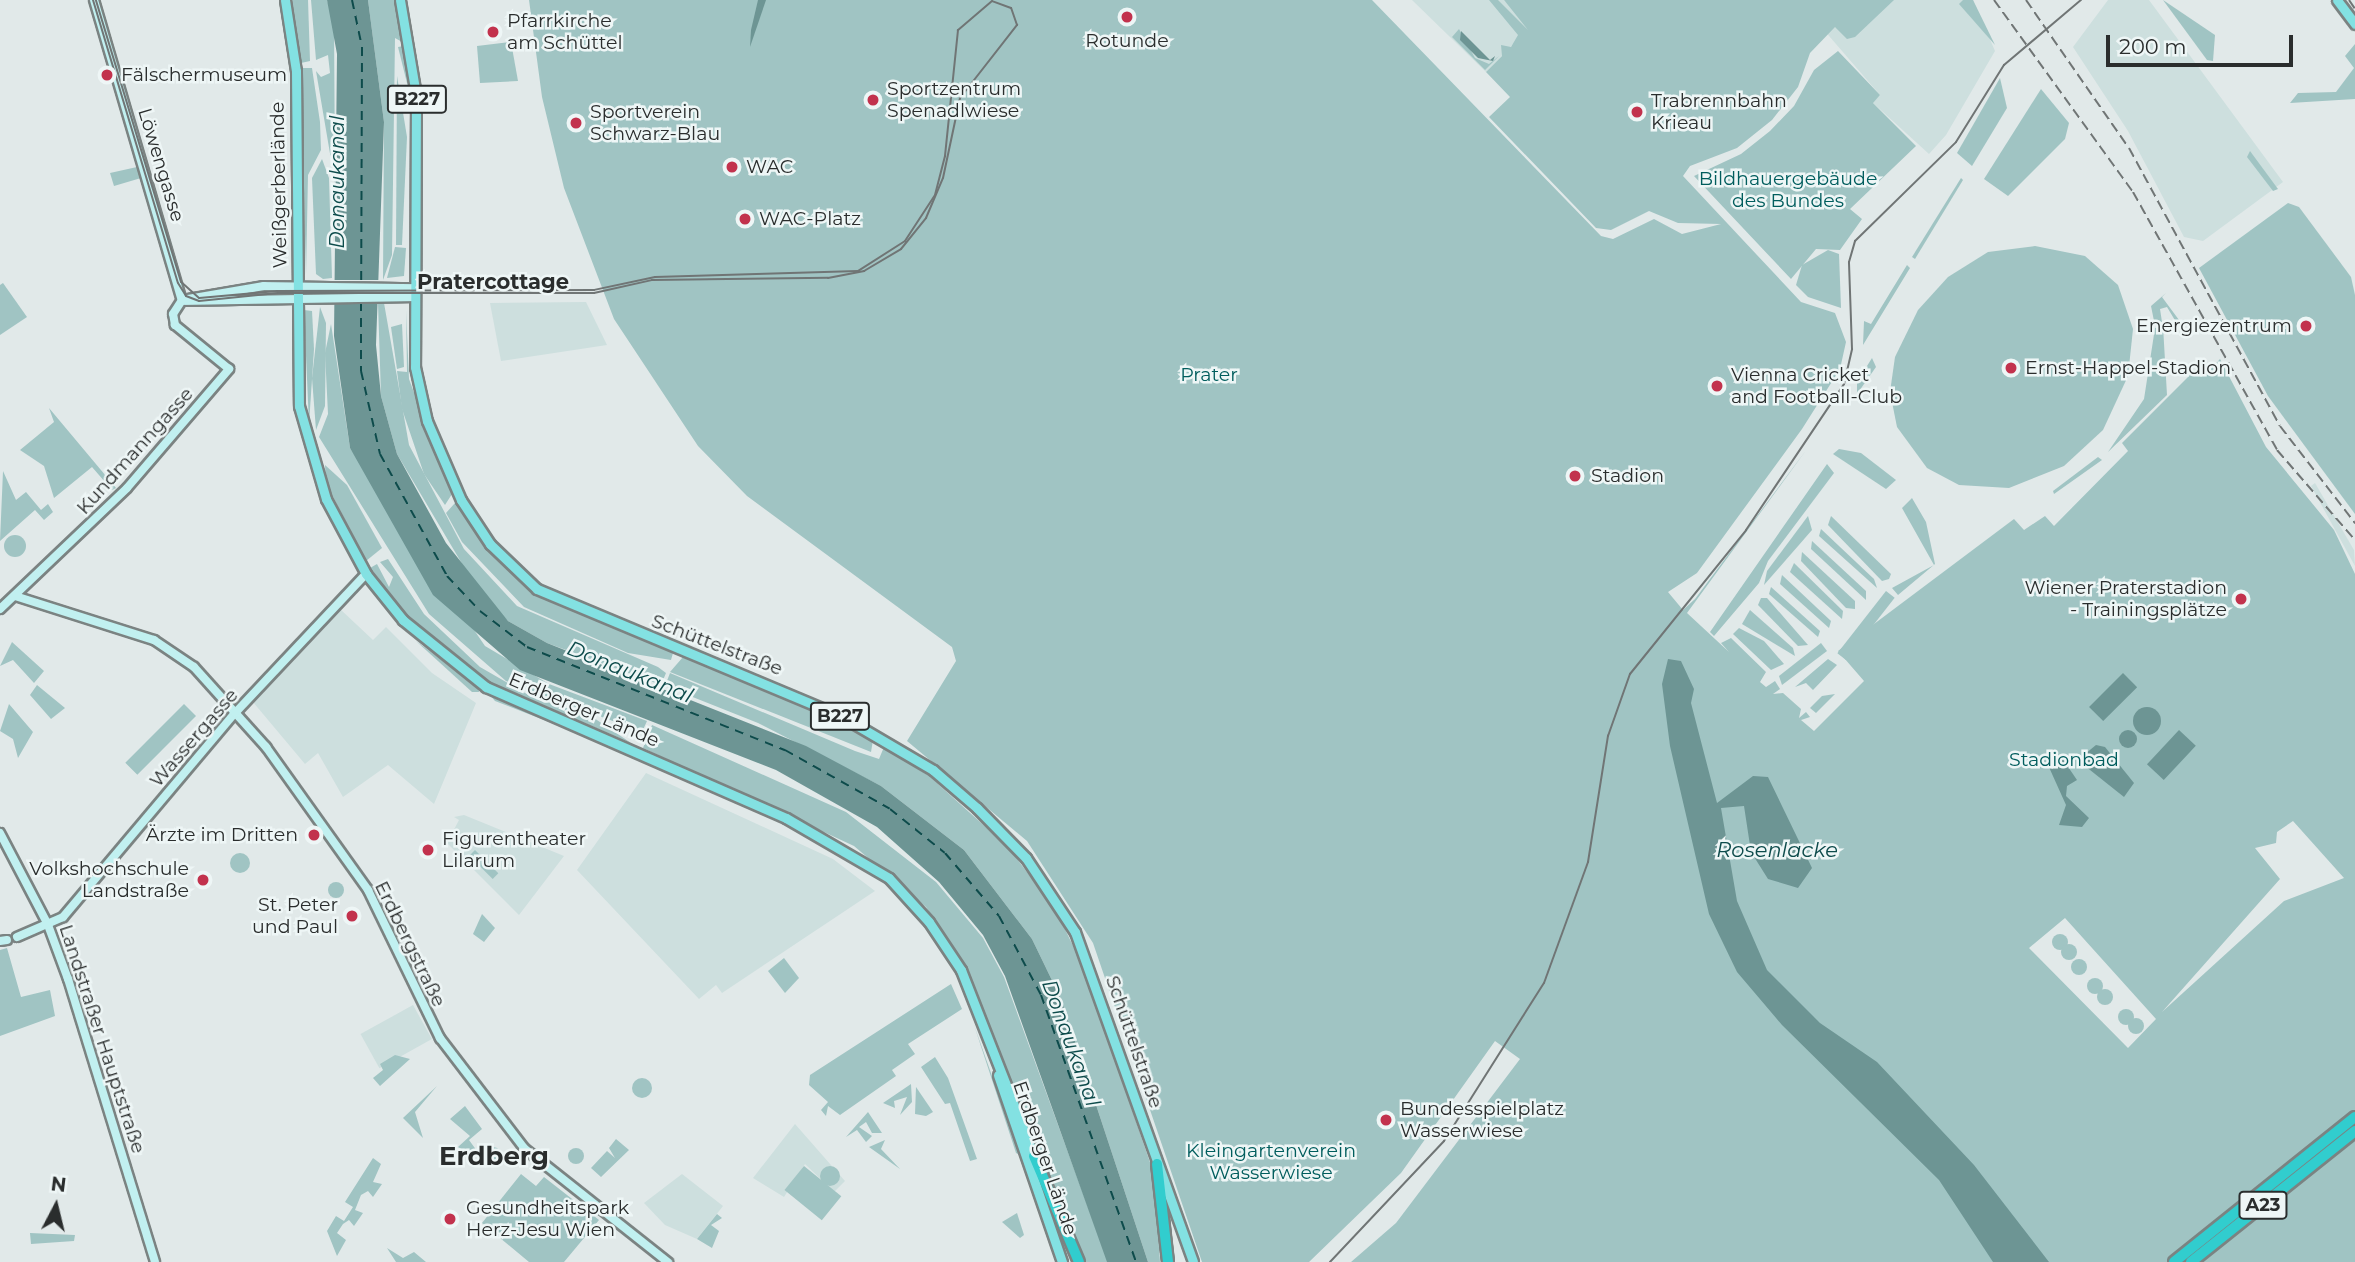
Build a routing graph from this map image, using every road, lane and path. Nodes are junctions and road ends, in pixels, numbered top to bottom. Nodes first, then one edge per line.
1 (94, 0) edge
2 (285, 0) edge
3 (400, 0) edge
4 (2337, 0) edge
5 (2355, 24) edge
6 (297, 286) junction
7 (414, 292) junction
8 (298, 297) junction
9 (182, 300) junction
10 (366, 574) junction
11 (15, 596) junction
12 (0, 609) edge
13 (235, 713) junction
14 (0, 834) edge
15 (48, 925) junction
16 (17, 937) dead end
17 (996, 1065) junction
18 (2355, 1117) edge
19 (2355, 1131) edge
20 (1034, 1156) joint
21 (1157, 1164) junction
22 (155, 1262) edge
23 (668, 1262) edge
24 (1062, 1262) edge
25 (1079, 1262) edge
26 (1168, 1262) edge
27 (1193, 1262) edge
28 (2174, 1262) edge
29 (2191, 1262) edge

1 - 9 street, Löwengasse
2 - 6 main road, Weißgerberlände
3 - 7 main road, Schüttelstraße / B227
4 - 5 main road
6 - 7 street
6 - 8 main road, Erdberger Lände
6 - 9 street
7 - 8 street
7 - 21 main road, Schüttelstraße / B227
8 - 9 street
8 - 10 main road, Erdberger Lände
9 - 11 street, Kundmanngasse
10 - 13 street, Wassergasse
10 - 17 main road, Erdberger Lände
11 - 12 street, Kundmanngasse
11 - 13 street, Erdbergstraße
13 - 15 street, Wassergasse
13 - 23 street, Erdbergstraße
14 - 15 street, Landstraßer Hauptstraße
15 - 16 street, Wassergasse
15 - 22 street, Landstraßer Hauptstraße
17 - 20 main road, Erdberger Lände
17 - 24 main road, Erdberger Lände
18 - 28 highway, A23
19 - 29 highway, A23
20 - 25 highway
21 - 26 highway
21 - 27 main road, Schüttelstraße / B227

